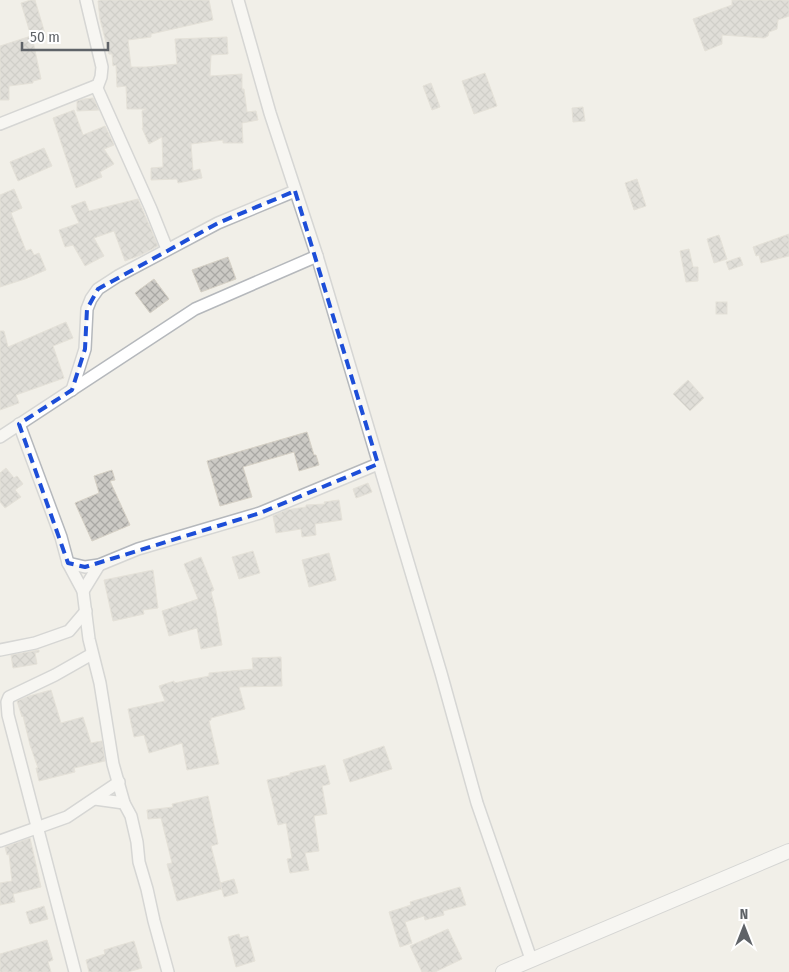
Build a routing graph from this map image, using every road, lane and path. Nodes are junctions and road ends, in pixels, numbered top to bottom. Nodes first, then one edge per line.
1 (86, 0) edge
2 (238, 0) edge
3 (96, 86) junction
4 (0, 124) edge
5 (295, 191) junction
6 (167, 249) junction
7 (317, 256) junction
8 (72, 390) junction
9 (20, 424) junction
10 (0, 437) edge
11 (378, 464) junction
12 (68, 563) junction
13 (99, 565) junction
14 (83, 591) junction
15 (86, 611) junction
16 (69, 631) junction
17 (89, 640) junction
18 (0, 650) edge
19 (92, 654) junction
20 (119, 782) junction
21 (96, 799) junction
22 (124, 803) junction
23 (37, 828) junction
24 (0, 841) edge
25 (789, 851) edge
26 (530, 960) junction
27 (75, 972) edge
28 (168, 972) edge
29 (503, 972) edge

1 - 3 street
2 - 5 street
3 - 4 street
3 - 6 street
5 - 6 street
5 - 7 street
6 - 8 street
7 - 8 street
7 - 11 street
8 - 9 street
9 - 10 street
9 - 12 street
11 - 13 street
11 - 26 street
12 - 13 street
12 - 14 street
13 - 14 street
14 - 15 street
15 - 16 street
15 - 17 street
16 - 17 street
16 - 18 street
17 - 19 street
19 - 20 street
19 - 23 street
20 - 21 street
20 - 22 street
21 - 22 street
21 - 23 street
22 - 28 street
23 - 24 street
23 - 27 street
25 - 26 street
26 - 29 street

